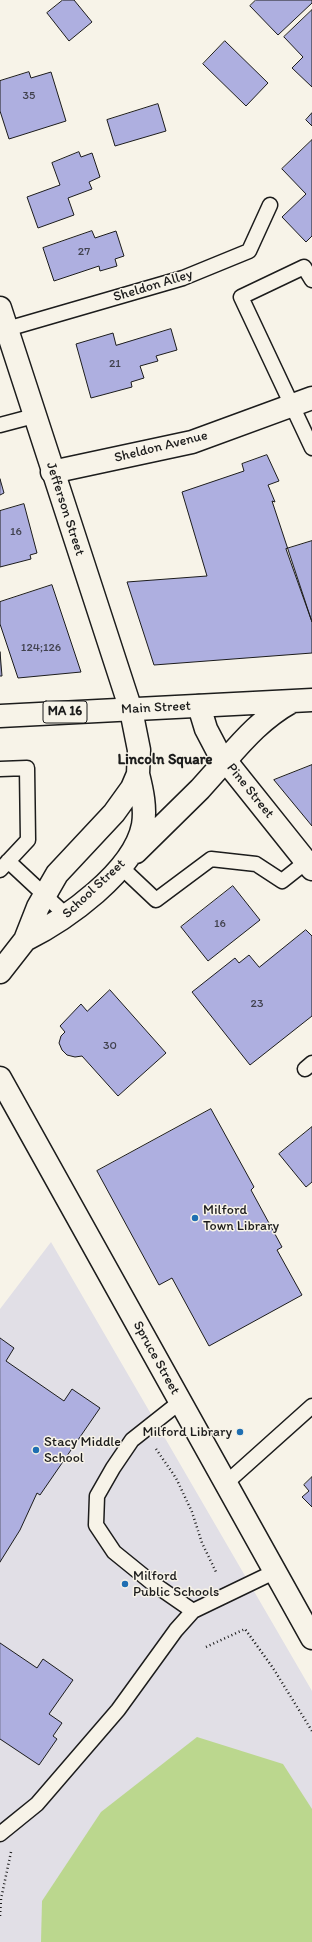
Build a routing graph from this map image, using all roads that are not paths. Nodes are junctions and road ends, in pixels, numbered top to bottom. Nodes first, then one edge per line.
1 (270, 205) dead end
2 (312, 280) edge
3 (0, 308) edge
4 (7, 329) junction
5 (302, 401) edge
6 (34, 416) junction
7 (0, 425) edge
8 (312, 448) edge
9 (52, 472) junction
10 (303, 700) edge
11 (199, 706) junction
12 (131, 710) junction
13 (0, 716) edge
14 (225, 761) junction
15 (0, 769) edge
16 (138, 774) junction
17 (4, 866) edge
18 (309, 866) edge
19 (121, 867) junction
20 (44, 894) junction
21 (67, 916) junction
22 (25, 940) junction
23 (0, 972) edge
24 (0, 1078) edge
25 (180, 1402) junction
26 (312, 1406) edge
27 (225, 1484) junction
28 (274, 1572) junction
29 (193, 1611) junction
30 (312, 1638) edge
31 (0, 1834) edge

1 - 4 lane, Sheldon Alley
2 - 5 lane
3 - 4 street, Jefferson Street
4 - 6 street, Jefferson Street
5 - 8 lane
5 - 9 street, Sheldon Avenue
6 - 7 lane
6 - 9 street, Jefferson Street
9 - 12 street, Jefferson Street
10 - 11 street, Main Street / MA 16
10 - 14 street
11 - 12 street, Main Street / MA 16
11 - 14 street, Pine Street
12 - 13 street, Main Street / MA 16
12 - 16 street, School Street
14 - 18 street, Pine Street
14 - 19 street
15 - 17 lane
16 - 19 street, School Street
16 - 20 street, School Street
17 - 20 lane
18 - 19 lane
19 - 21 street, School Street
20 - 21 lane
20 - 22 street, School Street
21 - 22 street, School Street
22 - 23 street, School Street
24 - 25 street, Spruce Street
25 - 27 street, Spruce Street
25 - 29 lane
26 - 27 lane
27 - 28 street, Spruce Street
28 - 29 lane
28 - 30 street, Spruce Street
29 - 31 lane

